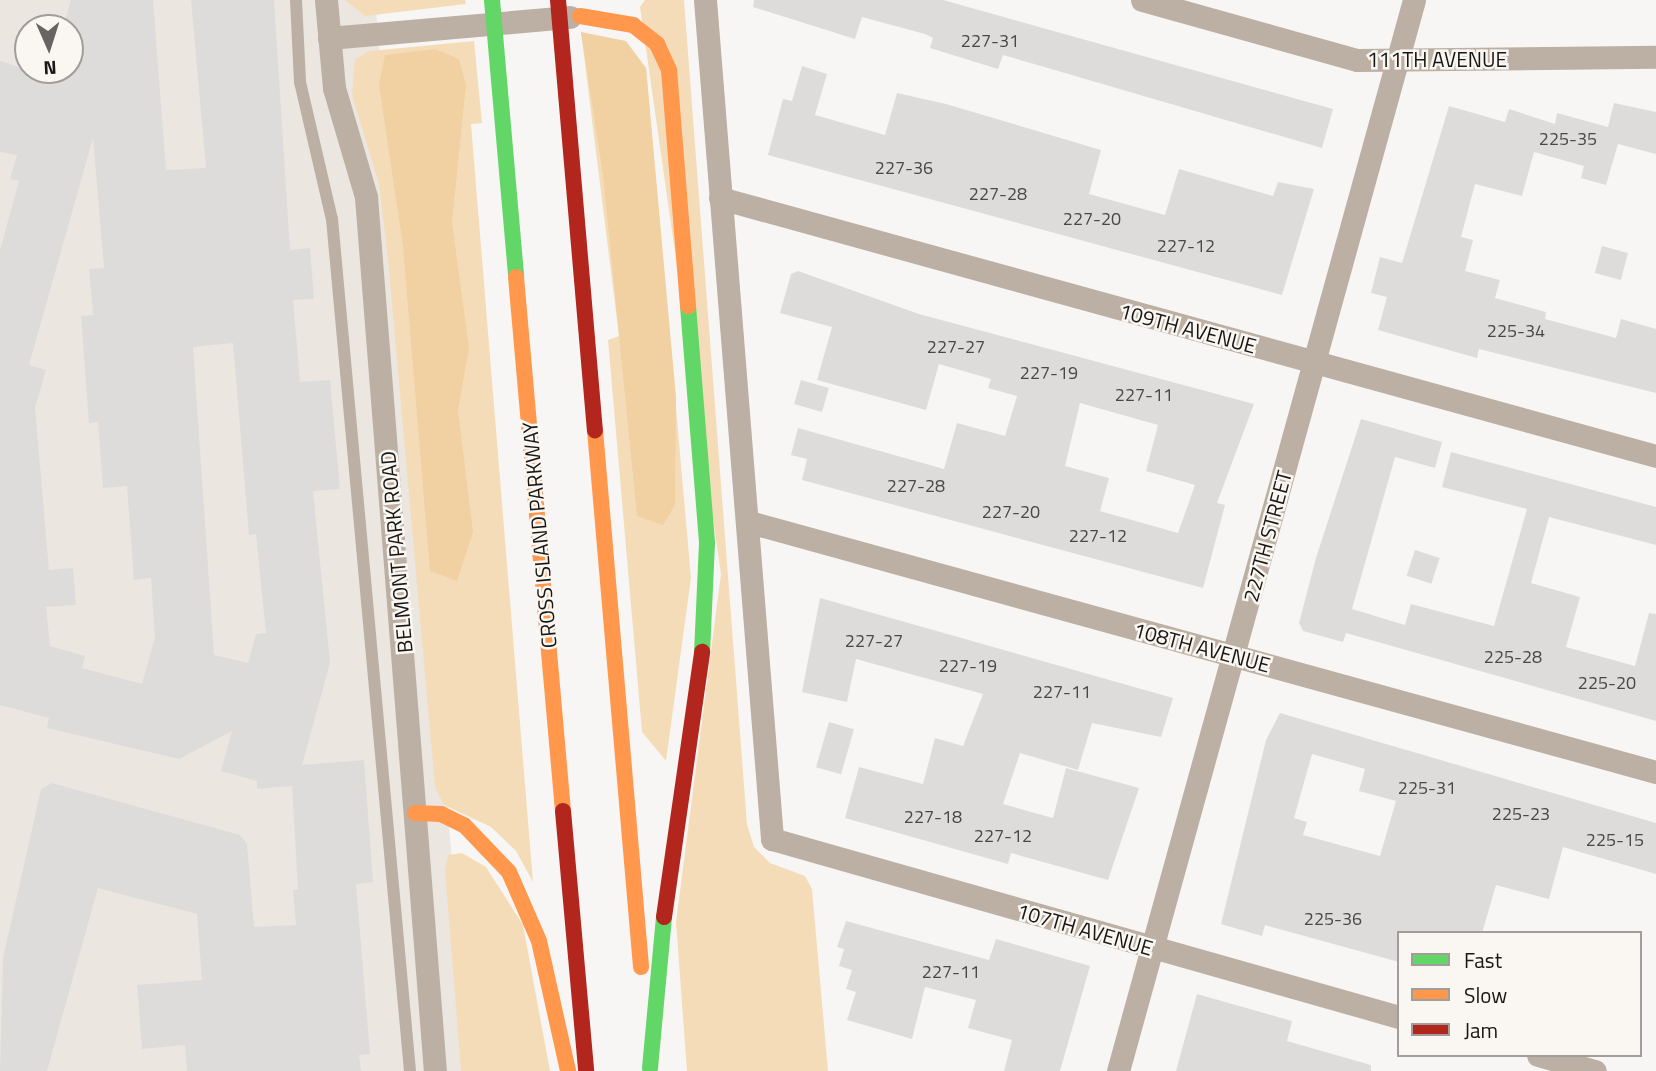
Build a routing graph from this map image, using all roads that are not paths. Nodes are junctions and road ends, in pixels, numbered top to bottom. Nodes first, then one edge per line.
1 (296, 0) edge
2 (326, 0) edge
3 (492, 0) edge
4 (558, 0) edge
5 (705, 0) edge
6 (1142, 0) edge
7 (1414, 0) edge
8 (617, 6) dead end
9 (580, 16) junction
10 (329, 38) junction
11 (1656, 57) edge
12 (1398, 60) junction
13 (720, 198) junction
14 (1314, 362) junction
15 (1656, 456) edge
16 (749, 522) junction
17 (1234, 656) junction
18 (1656, 772) edge
19 (415, 813) junction
20 (1152, 949) junction
21 (1397, 1016) edge
22 (1545, 1057) edge
23 (650, 1069) edge
24 (410, 1071) edge
25 (435, 1071) edge
26 (568, 1071) edge
27 (586, 1071) edge
28 (1118, 1071) edge
29 (1595, 1071) edge

1 - 24 lane
2 - 10 street, BELMONT PARK ROAD
3 - 27 highway, CROSS ISLAND PARKWAY
4 - 23 highway
5 - 13 street
6 - 12 street, 111TH AVENUE
7 - 12 street, 227TH STREET
8 - 9 highway
9 - 10 street
9 - 23 highway
10 - 19 street, BELMONT PARK ROAD
11 - 12 street, 111TH AVENUE
12 - 14 street, 227TH STREET
13 - 14 street, 109TH AVENUE
13 - 16 street
14 - 15 street, 109TH AVENUE
14 - 17 street, 227TH STREET
16 - 17 street, 108TH AVENUE
16 - 20 street, 107TH AVENUE
17 - 18 street, 108TH AVENUE
17 - 20 street, 227TH STREET
19 - 25 street, BELMONT PARK ROAD
19 - 26 highway
20 - 21 street, 107TH AVENUE
20 - 28 street, 227TH STREET
22 - 29 street

